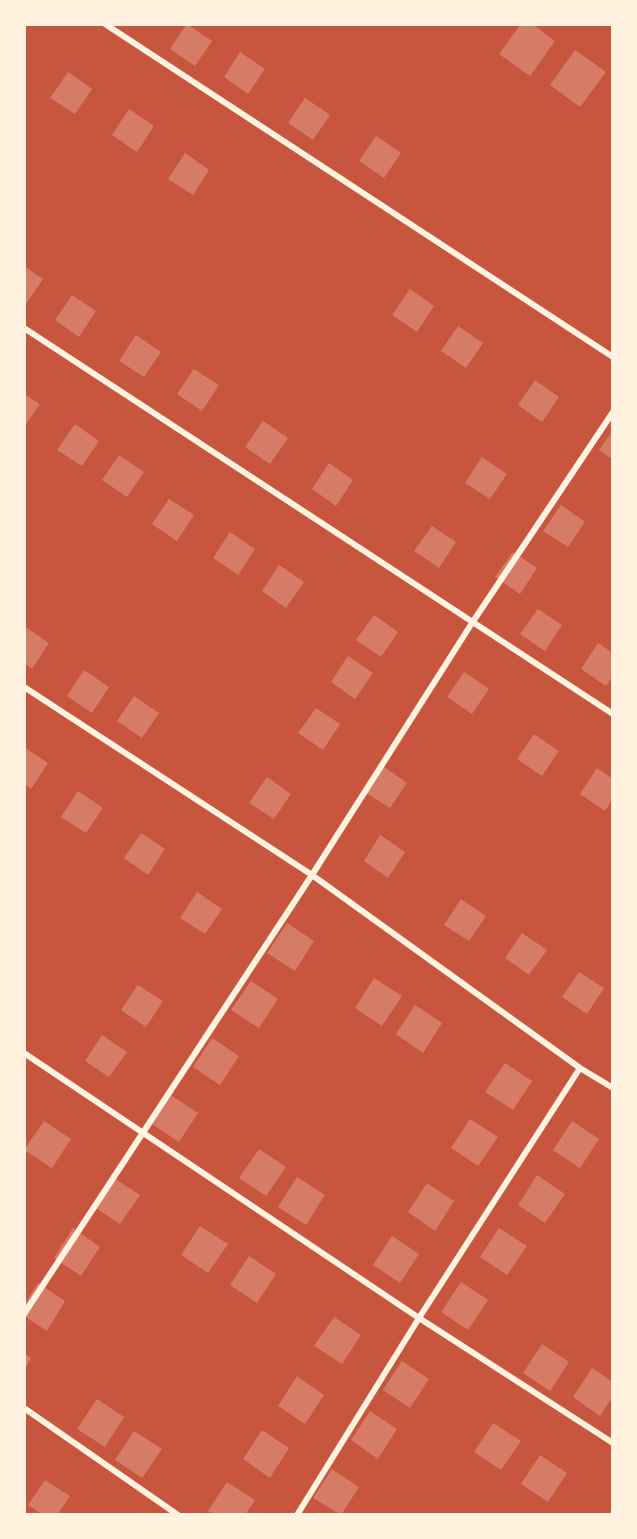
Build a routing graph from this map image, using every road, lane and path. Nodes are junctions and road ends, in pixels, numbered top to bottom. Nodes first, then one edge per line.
1 (105, 24) edge
2 (24, 328) edge
3 (613, 357) edge
4 (613, 412) edge
5 (472, 623) junction
6 (24, 687) edge
7 (613, 714) edge
8 (312, 875) junction
9 (24, 1053) edge
10 (580, 1068) junction
11 (613, 1088) edge
12 (142, 1132) junction
13 (24, 1314) edge
14 (419, 1318) junction
15 (24, 1408) edge
16 (613, 1443) edge
17 (178, 1515) edge
18 (297, 1515) edge

1 - 3 street
2 - 5 street
4 - 5 street
5 - 7 street
5 - 8 street
6 - 8 street
8 - 10 street
8 - 12 street
9 - 12 street
10 - 11 street
10 - 14 street
12 - 13 street
12 - 14 street
14 - 16 street
14 - 18 street
15 - 17 street

